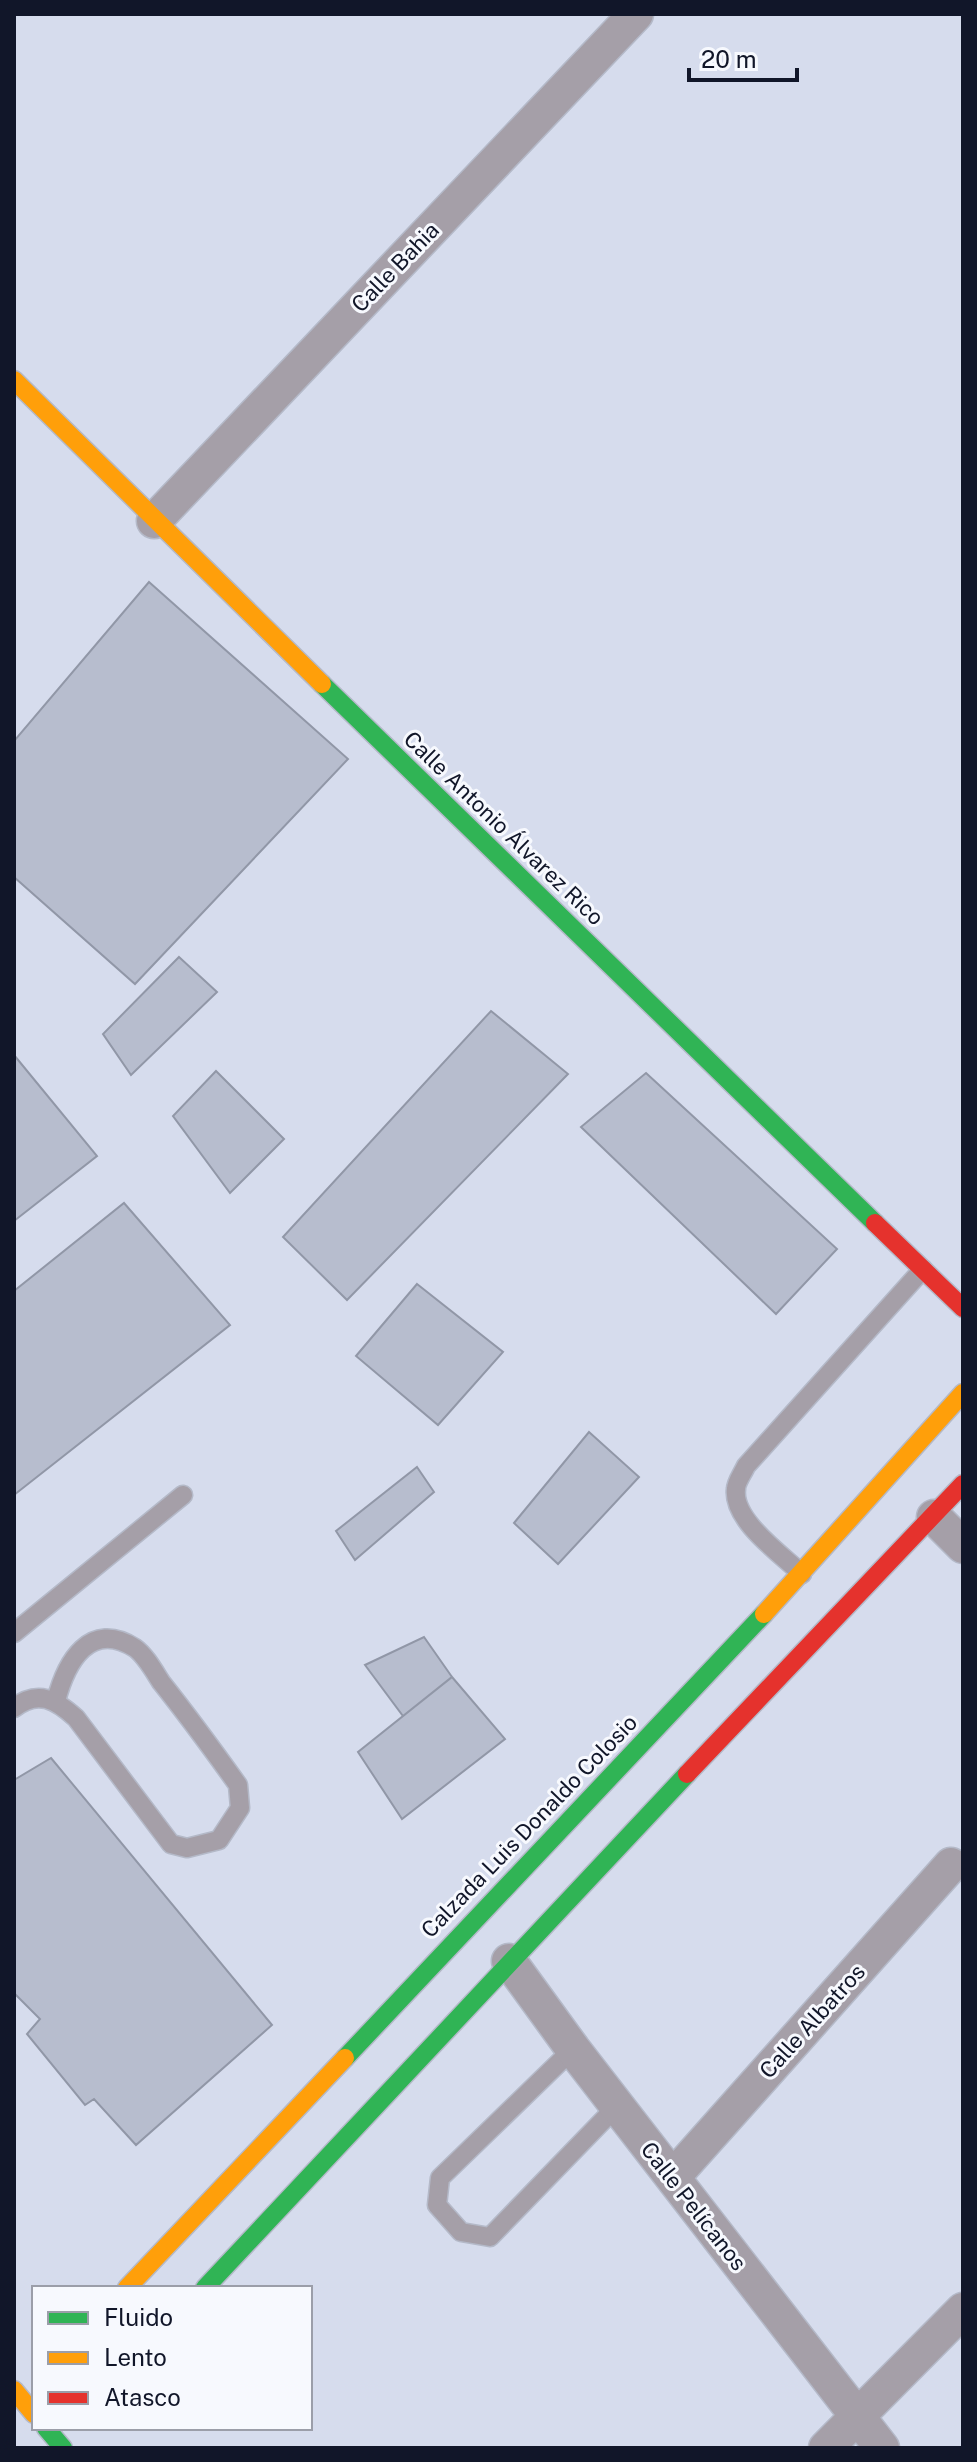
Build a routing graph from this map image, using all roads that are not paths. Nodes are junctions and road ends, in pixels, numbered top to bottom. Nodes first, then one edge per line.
1 (636, 14) edge
2 (14, 380) edge
3 (154, 521) junction
4 (923, 1269) junction
5 (963, 1308) edge
6 (963, 1393) edge
7 (963, 1484) edge
8 (183, 1495) dead end
9 (934, 1517) junction
10 (963, 1546) edge
11 (802, 1574) junction
12 (14, 1633) edge
13 (56, 1701) junction
14 (14, 1708) edge
15 (951, 1865) dead end
16 (469, 1923) junction
17 (499, 1952) junction
18 (573, 2049) junction
19 (617, 2106) junction
20 (673, 2177) junction
21 (129, 2286) edge
22 (207, 2286) edge
23 (963, 2310) edge
24 (856, 2415) junction
25 (47, 2430) edge
26 (73, 2430) edge
27 (60, 2447) edge
28 (826, 2448) edge
29 (882, 2448) edge

1 - 3 street, Calle Bahia
2 - 3 main road, Calle Antonio Álvarez Rico
3 - 4 main road, Calle Antonio Álvarez Rico
4 - 5 main road, Calle Antonio Álvarez Rico
4 - 11 lane
6 - 11 main road, Calzada Luis Donaldo Colosio
7 - 9 main road
8 - 12 lane
9 - 10 street
9 - 17 main road
11 - 16 main road, Calzada Luis Donaldo Colosio
13 - 13 lane
13 - 14 lane
15 - 20 street, Calle Albatros
16 - 17 main road
16 - 21 main road, Calzada Luis Donaldo Colosio
17 - 18 street, Calle Pelícanos
17 - 22 main road
18 - 19 street, Calle Pelícanos
18 - 19 lane
19 - 20 street, Calle Pelícanos
20 - 24 street, Calle Pelícanos
23 - 24 street
24 - 28 street
24 - 29 street, Calle Pelícanos
25 - 27 main road
26 - 27 main road

